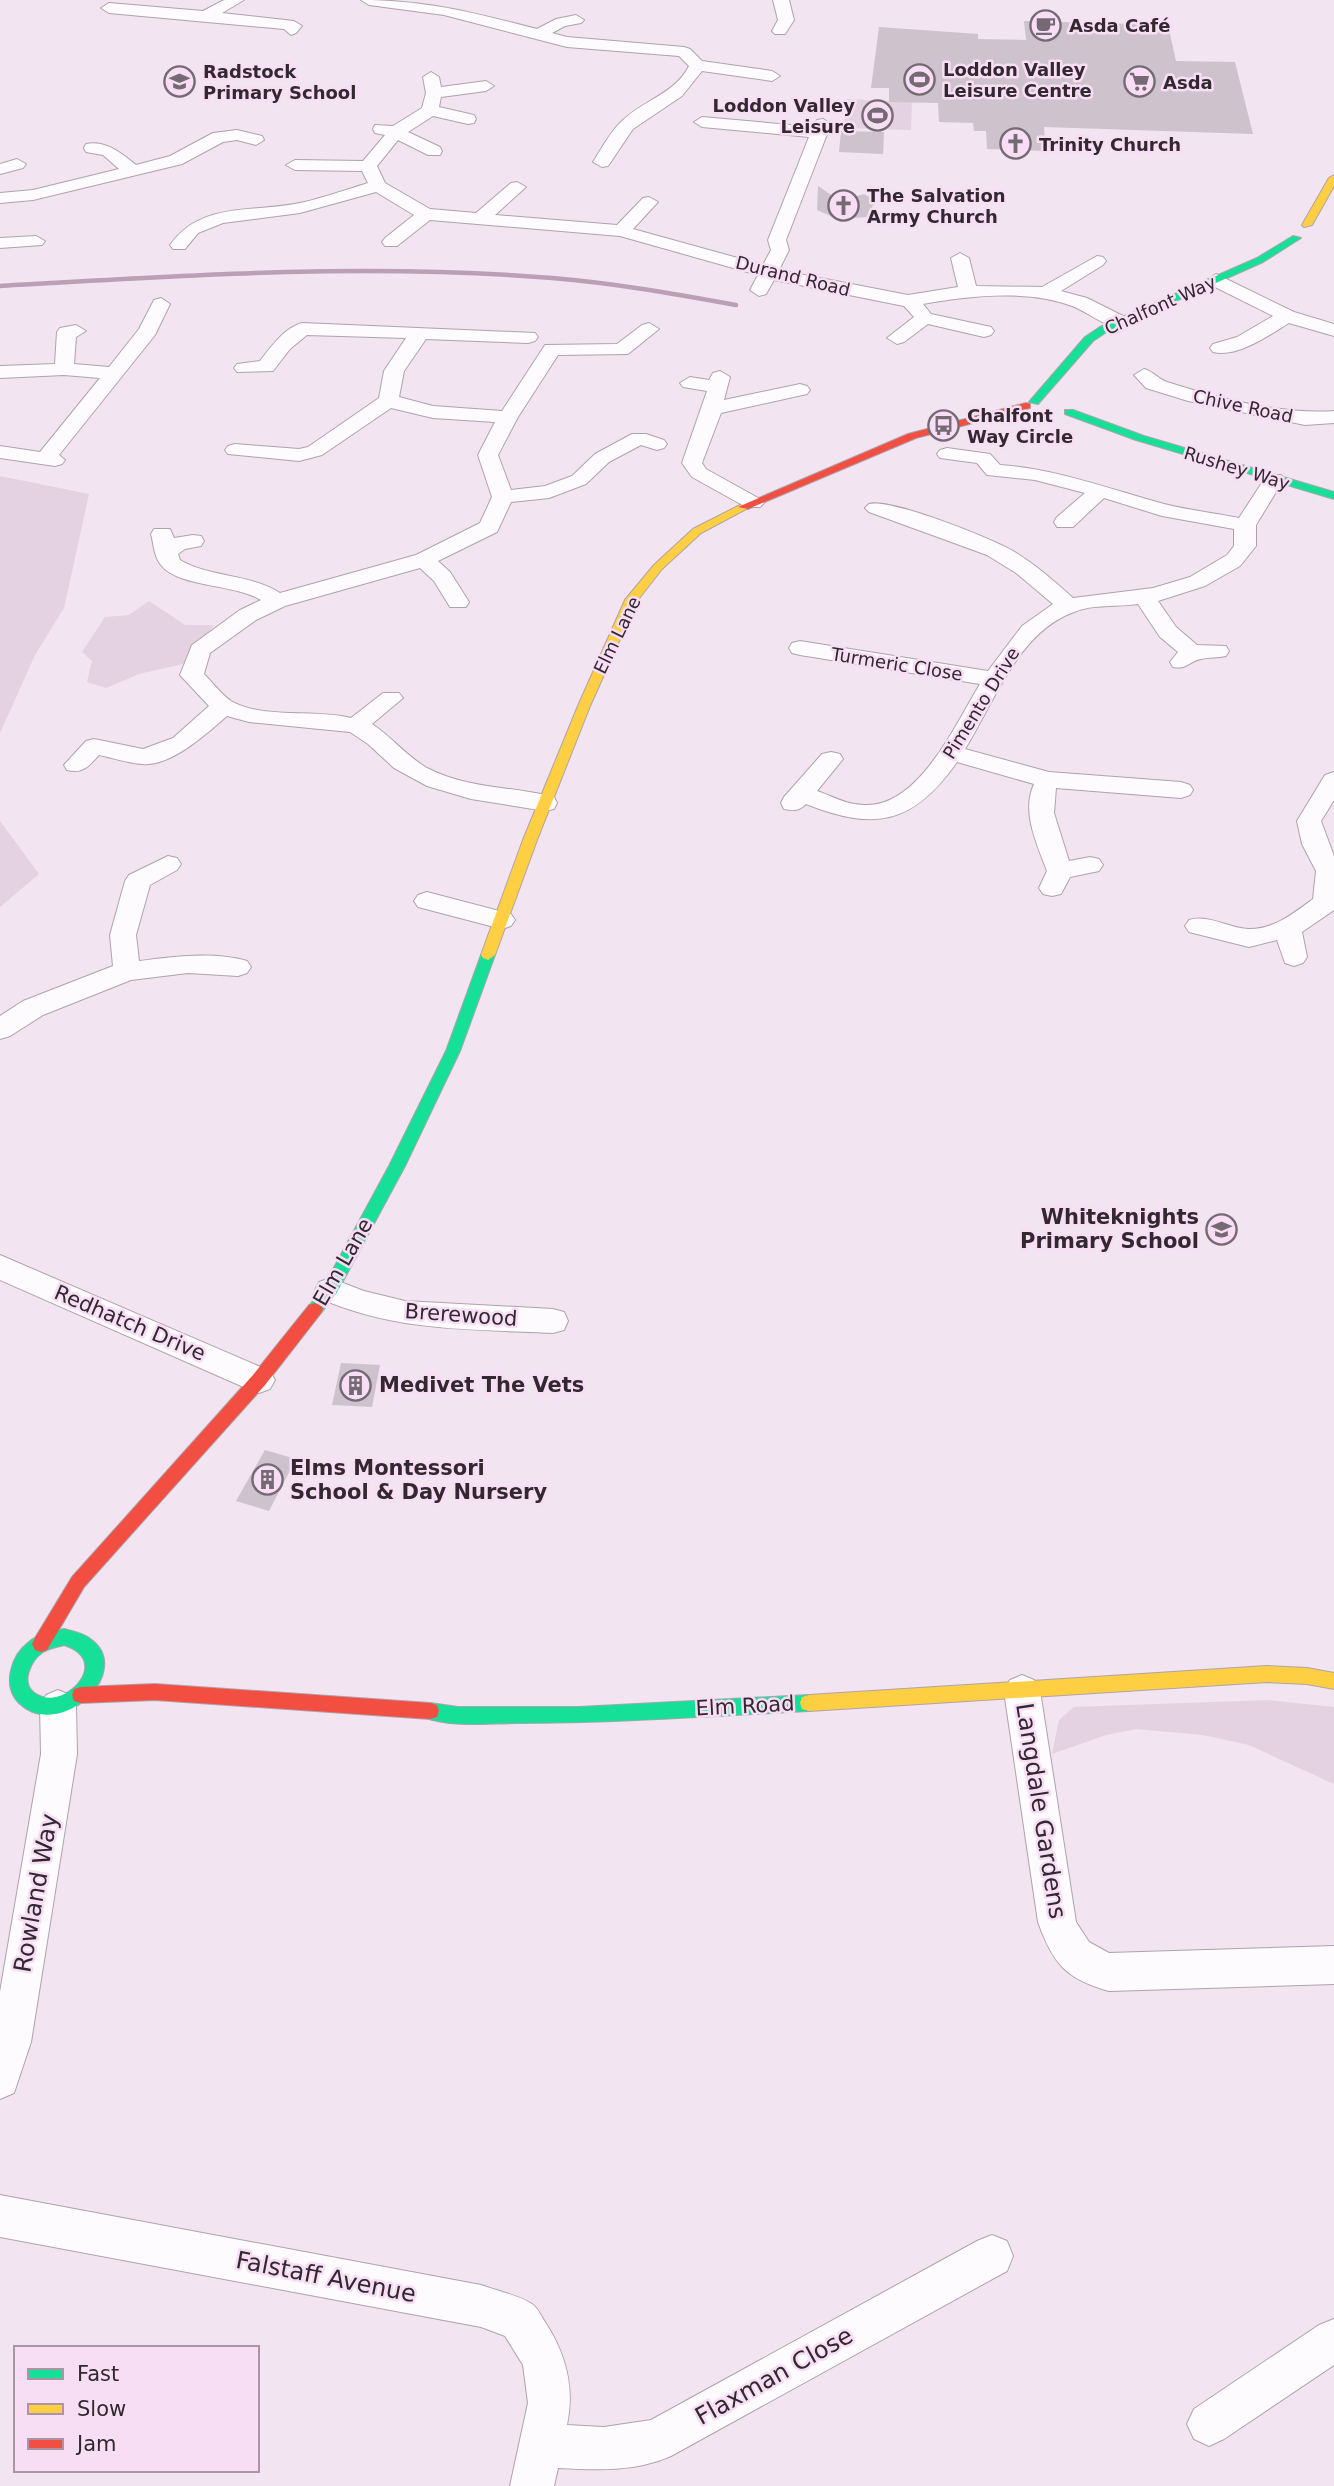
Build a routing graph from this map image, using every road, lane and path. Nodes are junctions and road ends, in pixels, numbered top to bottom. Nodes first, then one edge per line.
1 (236, 0) edge
2 (369, 0) edge
3 (471, 0) edge
4 (781, 0) edge
5 (109, 8) dead end
6 (437, 9) junction
7 (205, 16) junction
8 (576, 20) dead end
9 (806, 21) dead end
10 (295, 26) dead end
11 (421, 26) dead end
12 (538, 35) junction
13 (595, 46) junction
14 (585, 62) dead end
15 (697, 65) junction
16 (772, 76) dead end
17 (486, 86) dead end
18 (432, 93) junction
19 (468, 119) dead end
20 (606, 121) dead end
21 (702, 121) dead end
22 (626, 126) junction
23 (388, 131) junction
24 (256, 140) dead end
25 (125, 144) dead end
26 (434, 151) dead end
27 (602, 162) dead end
28 (295, 165) dead end
29 (368, 166) junction
30 (133, 171) junction
31 (1334, 177) edge
32 (378, 186) junction
33 (517, 187) dead end
34 (0, 198) edge
35 (649, 202) dead end
36 (300, 208) junction
37 (426, 214) junction
38 (481, 218) junction
39 (548, 225) junction
40 (273, 226) dead end
41 (621, 231) junction
42 (1296, 238) junction
43 (391, 242) dead end
44 (179, 245) dead end
45 (528, 245) dead end
46 (1272, 255) junction
47 (960, 258) dead end
48 (1097, 261) dead end
49 (771, 272) junction
50 (1216, 280) junction
51 (758, 290) dead end
52 (968, 291) junction
53 (1046, 293) junction
54 (908, 301) junction
55 (161, 304) dead end
56 (1287, 316) junction
57 (925, 318) junction
58 (1120, 322) junction
59 (649, 329) dead end
60 (1334, 330) edge
61 (76, 331) dead end
62 (126, 331) dead end
63 (148, 331) junction
64 (984, 331) dead end
65 (421, 334) junction
66 (528, 337) dead end
67 (897, 338) dead end
68 (1244, 341) junction
69 (1220, 348) dead end
70 (1262, 354) dead end
71 (244, 368) dead end
72 (64, 369) junction
73 (0, 372) edge
74 (112, 373) junction
75 (1061, 373) junction
76 (1143, 382) dead end
77 (690, 383) dead end
78 (800, 390) dead end
79 (389, 400) junction
80 (712, 409) junction
81 (1031, 412) junction
82 (1062, 413) junction
83 (509, 417) junction
84 (1334, 417) edge
85 (645, 437) dead end
86 (235, 450) dead end
87 (0, 452) edge
88 (947, 454) dead end
89 (1274, 479) junction
90 (1100, 489) junction
91 (1334, 496) edge
92 (503, 497) junction
93 (752, 503) junction
94 (876, 508) dead end
95 (1065, 522) dead end
96 (1244, 525) junction
97 (193, 541) dead end
98 (424, 560) junction
99 (1144, 597) junction
100 (276, 601) junction
101 (458, 602) dead end
102 (1069, 606) junction
103 (800, 648) dead end
104 (1218, 651) dead end
105 (993, 679) junction
106 (391, 698) dead end
107 (223, 707) junction
108 (355, 726) junction
109 (952, 753) junction
110 (831, 759) dead end
111 (76, 765) dead end
112 (1048, 779) junction
113 (1333, 784) edge
114 (1181, 790) dead end
115 (545, 803) junction
116 (168, 864) dead end
117 (1090, 865) dead end
118 (427, 901) dead end
119 (1329, 902) edge
120 (502, 920) junction
121 (1198, 926) dead end
122 (1288, 929) junction
123 (1294, 957) dead end
124 (238, 967) dead end
125 (127, 971) junction
126 (0, 1029) edge
127 (0, 1267) edge
128 (330, 1290) junction
129 (553, 1321) dead end
130 (260, 1380) junction
131 (105, 1556) junction
132 (92, 1593) dead end
133 (41, 1644) junction
134 (27, 1655) junction
135 (96, 1661) junction
136 (2, 1664) edge
137 (1334, 1681) edge
138 (1022, 1691) junction
139 (155, 1692) junction
140 (0, 1693) edge
141 (54, 1699) junction
142 (1334, 1965) edge
143 (0, 2079) edge
144 (0, 2216) edge
145 (992, 2256) dead end
146 (1334, 2340) edge
147 (1209, 2424) dead end
148 (543, 2445) junction
149 (532, 2486) edge

1 - 7 street
2 - 6 street
3 - 6 street
4 - 9 street
5 - 7 street
6 - 11 street
6 - 12 street
7 - 10 street
8 - 12 street
12 - 13 street
13 - 14 street
13 - 15 street
15 - 16 street
15 - 22 street
17 - 18 street
18 - 19 street
18 - 23 street
20 - 22 street
21 - 49 street
22 - 27 street
23 - 26 street
23 - 29 street
24 - 30 street
25 - 30 street
28 - 29 street
29 - 32 street
30 - 34 street
31 - 42 street, Chalfont Way
32 - 36 street
32 - 37 street, Durand Road
33 - 38 street
35 - 41 street
36 - 40 street
36 - 44 street
37 - 38 street, Durand Road
37 - 43 street
38 - 39 street, Durand Road
39 - 41 street, Durand Road
39 - 45 street
41 - 49 street, Durand Road
42 - 46 street, Chalfont Way
42 - 46 street
46 - 50 street, Chalfont Way
47 - 52 street
48 - 53 street
49 - 51 street
49 - 54 street, Durand Road
50 - 56 street
50 - 58 street, Chalfont Way
52 - 53 street, Durand Road
52 - 54 street, Durand Road
53 - 58 street, Durand Road
54 - 57 street
55 - 63 street
56 - 60 street
56 - 68 street
57 - 64 street
57 - 67 street
58 - 75 street, Chalfont Way
59 - 83 street
61 - 72 street
62 - 63 street
63 - 74 street
65 - 66 street
65 - 71 street
65 - 79 street
68 - 69 street
68 - 70 street
72 - 73 street
72 - 74 street
74 - 87 street
75 - 81 street, Chalfont Way
75 - 82 street
76 - 84 street, Chive Road
77 - 80 street
78 - 80 street
79 - 83 street
79 - 86 street
80 - 93 street
81 - 82 street, Rushey Way
81 - 93 street
82 - 89 street, Rushey Way
83 - 92 street
85 - 92 street
88 - 90 street
89 - 91 street, Rushey Way
89 - 96 street, Pimento Drive
90 - 95 street
90 - 96 street
92 - 98 street
93 - 115 street, Elm Lane
94 - 102 street
96 - 99 street, Pimento Drive
97 - 100 street
98 - 100 street
98 - 101 street
99 - 102 street, Pimento Drive
99 - 104 street
100 - 107 street
102 - 105 street, Pimento Drive
103 - 105 street, Turmeric Close
105 - 109 street, Pimento Drive
106 - 108 street
107 - 108 street
107 - 111 street
108 - 115 street
109 - 110 street, Pimento Drive
109 - 112 street
112 - 114 street
112 - 117 street
113 - 119 street
115 - 120 street, Elm Lane
116 - 125 street
118 - 120 street
119 - 122 street
120 - 128 street, Elm Lane
121 - 122 street
122 - 123 street
124 - 125 street
125 - 126 street
127 - 130 street, Redhatch Drive
128 - 129 street, Brerewood
128 - 130 street, Elm Lane
130 - 131 street, Elm Lane
131 - 132 street, Elm Lane
131 - 133 street, Elm Lane
133 - 134 street
133 - 135 street
134 - 136 street
134 - 141 street
135 - 139 street, Elm Road
135 - 141 street
137 - 138 street, Elm Road
138 - 139 street, Elm Road
138 - 142 street, Langdale Gardens
139 - 141 street, Elm Road
140 - 141 street, Elm Road
141 - 143 street, Rowland Way
144 - 148 street, Falstaff Avenue
145 - 148 street, Flaxman Close
146 - 147 street
148 - 149 street, Falstaff Avenue

